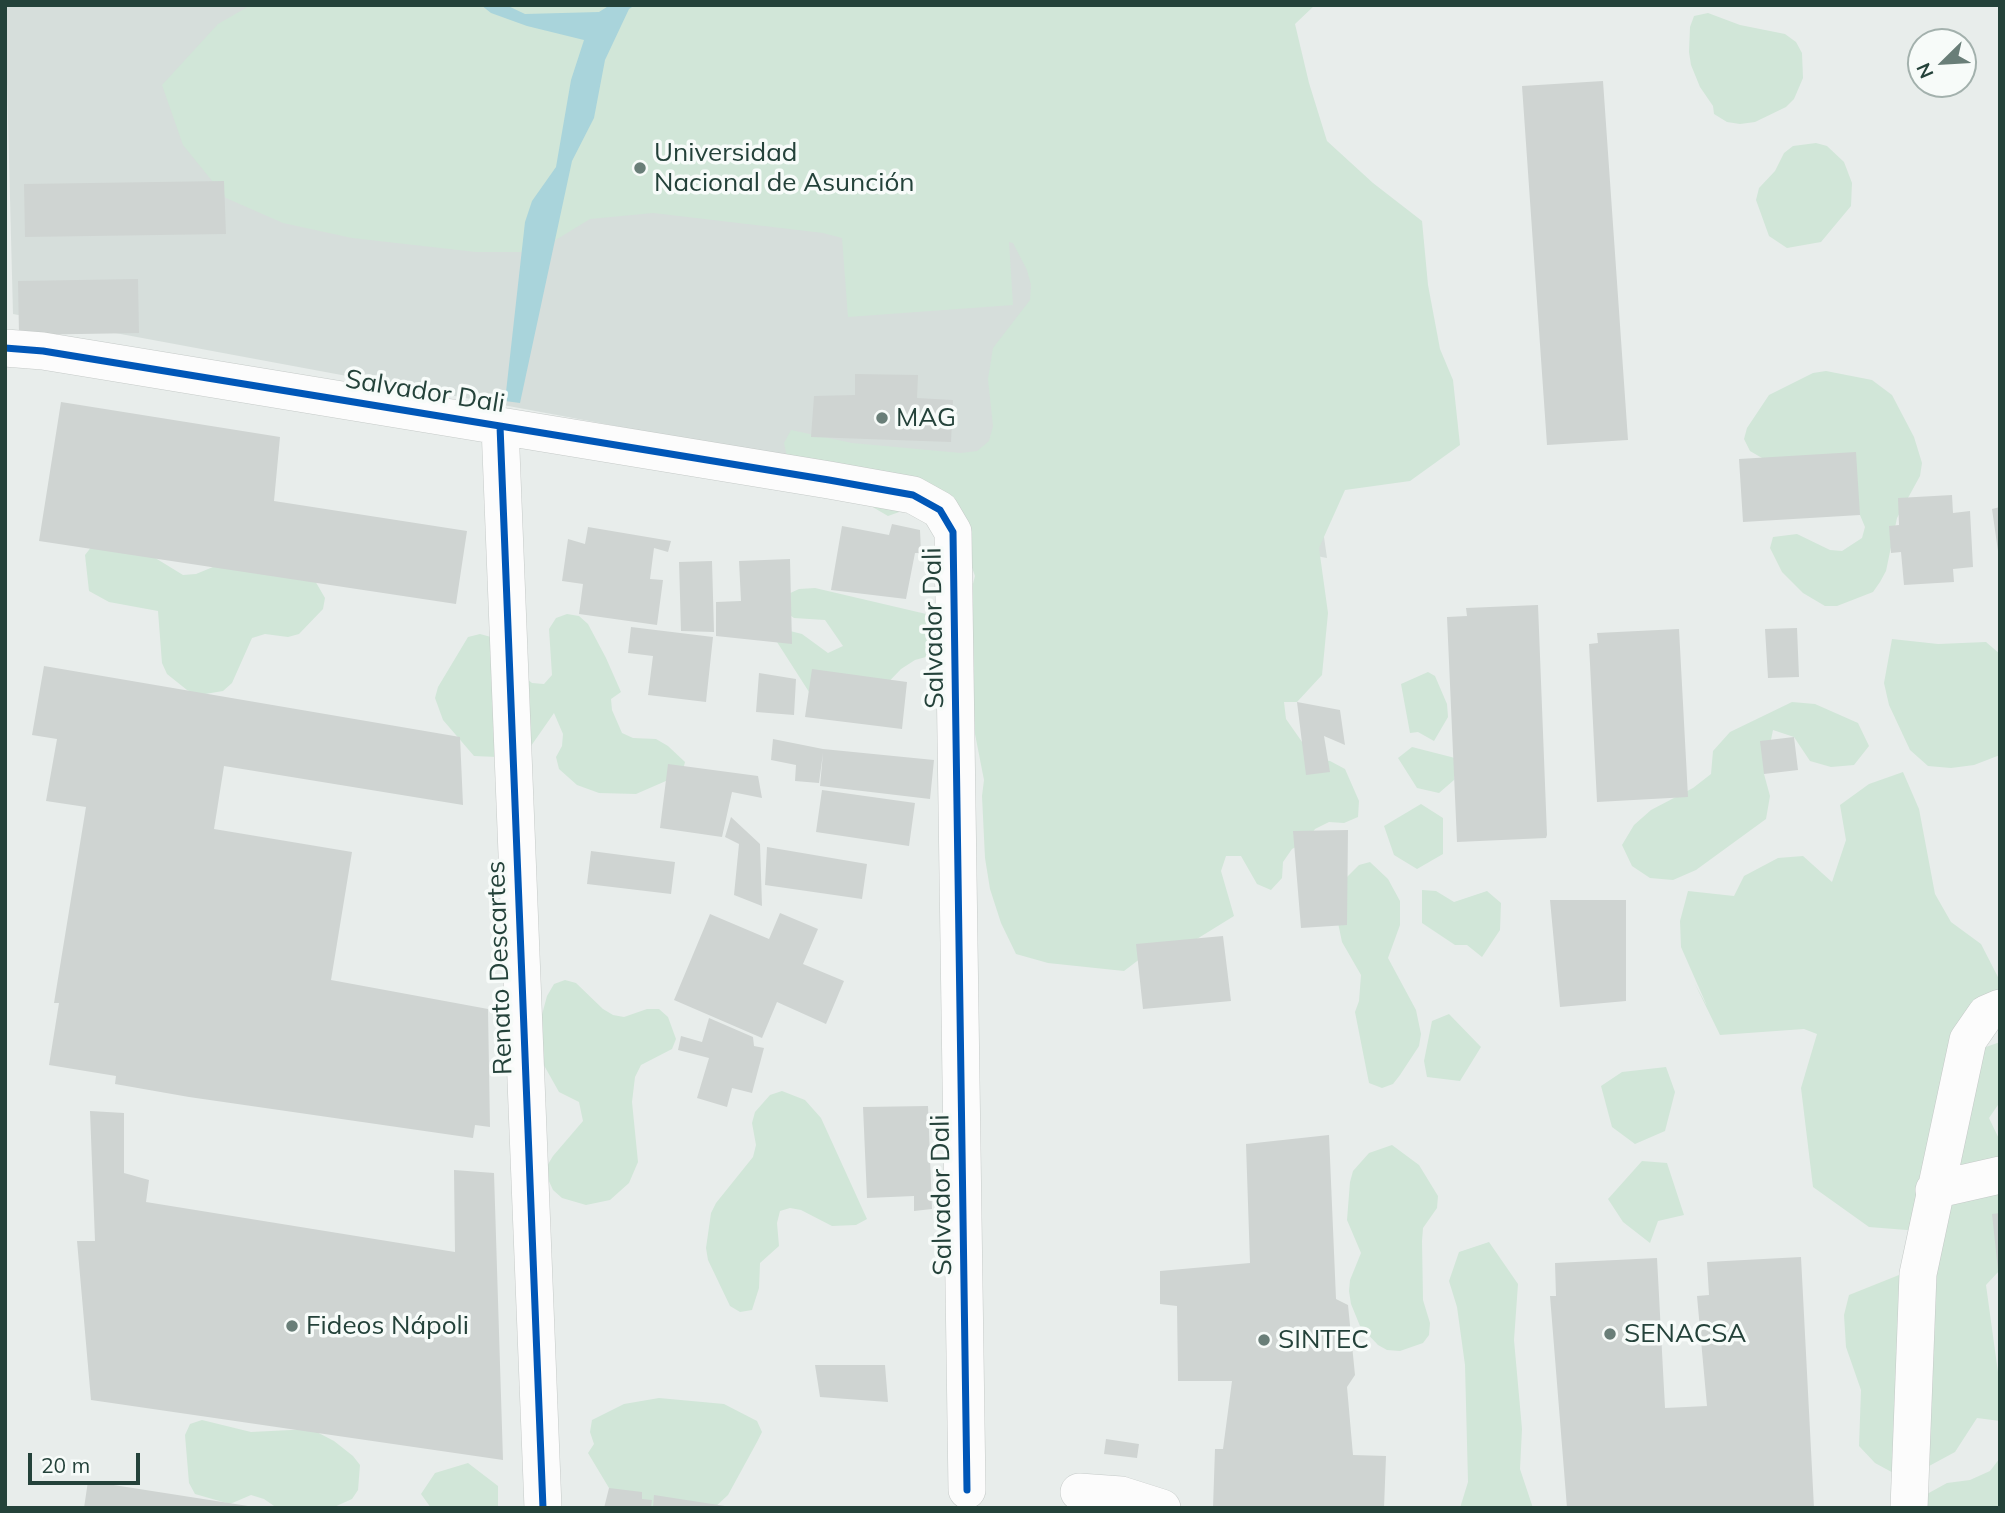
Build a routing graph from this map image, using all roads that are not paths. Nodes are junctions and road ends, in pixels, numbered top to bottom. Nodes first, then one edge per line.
1 (5, 348) edge
2 (500, 426) junction
3 (2000, 1008) edge
4 (2000, 1175) edge
5 (1934, 1190) junction
6 (967, 1490) dead end
7 (1079, 1492) dead end
8 (543, 1508) edge
9 (1163, 1508) edge
10 (1909, 1508) edge

1 - 2 street, Salvador Dali
2 - 6 street, Salvador Dali
2 - 8 street, Renato Descartes
3 - 5 street
4 - 5 street
5 - 10 street
7 - 9 street

